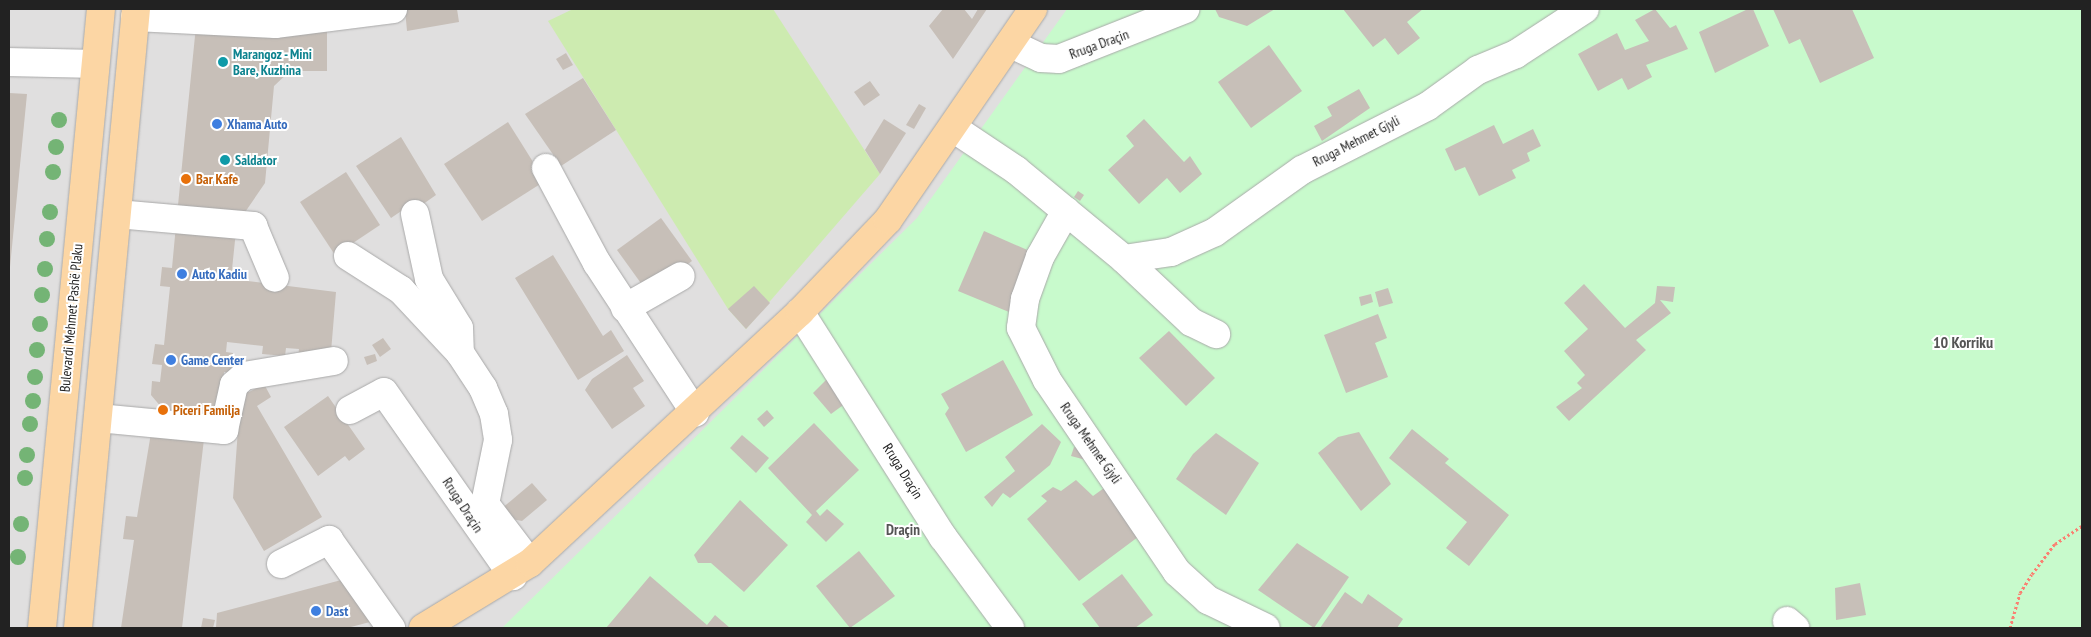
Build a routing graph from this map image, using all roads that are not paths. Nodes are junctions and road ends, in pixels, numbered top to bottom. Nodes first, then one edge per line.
1 (101, 9) edge
2 (394, 9) edge
3 (1033, 9) edge
4 (1185, 9) edge
5 (1585, 9) edge
6 (136, 13) edge
7 (1011, 44) junction
8 (9, 62) edge
9 (95, 64) junction
10 (953, 128) junction
11 (546, 168) dead end
12 (1066, 211) junction
13 (116, 214) junction
14 (415, 214) dead end
15 (348, 256) dead end
16 (1124, 258) junction
17 (681, 276) dead end
18 (275, 278) dead end
19 (625, 308) junction
20 (800, 312) junction
21 (1216, 334) dead end
22 (460, 353) junction
23 (334, 361) dead end
24 (350, 410) dead end
25 (695, 413) junction
26 (98, 418) junction
27 (281, 564) dead end
28 (522, 569) junction
29 (42, 628) edge
30 (78, 628) edge
31 (391, 628) edge
32 (423, 628) edge
33 (1010, 628) edge
34 (1266, 628) edge

1 - 9 main road, Bulevardi Mehmet Pashë Plaku
2 - 6 street
3 - 7 main road
4 - 7 street, Rruga Draçin
5 - 16 street, Rruga Mehmet Gjyli
6 - 13 main road
7 - 10 main road
8 - 9 street
9 - 29 main road, Bulevardi Mehmet Pashë Plaku
10 - 12 street
10 - 20 main road
11 - 19 street
12 - 16 street
12 - 34 street, Rruga Mehmet Gjyli
13 - 18 street
13 - 26 main road
14 - 22 street
15 - 22 street
16 - 21 street
17 - 19 street
19 - 25 street
20 - 25 main road
20 - 33 street, Rruga Draçin
22 - 28 street
23 - 26 street
24 - 28 street, Rruga Draçin
25 - 28 main road
26 - 30 main road
27 - 31 street
28 - 32 main road

